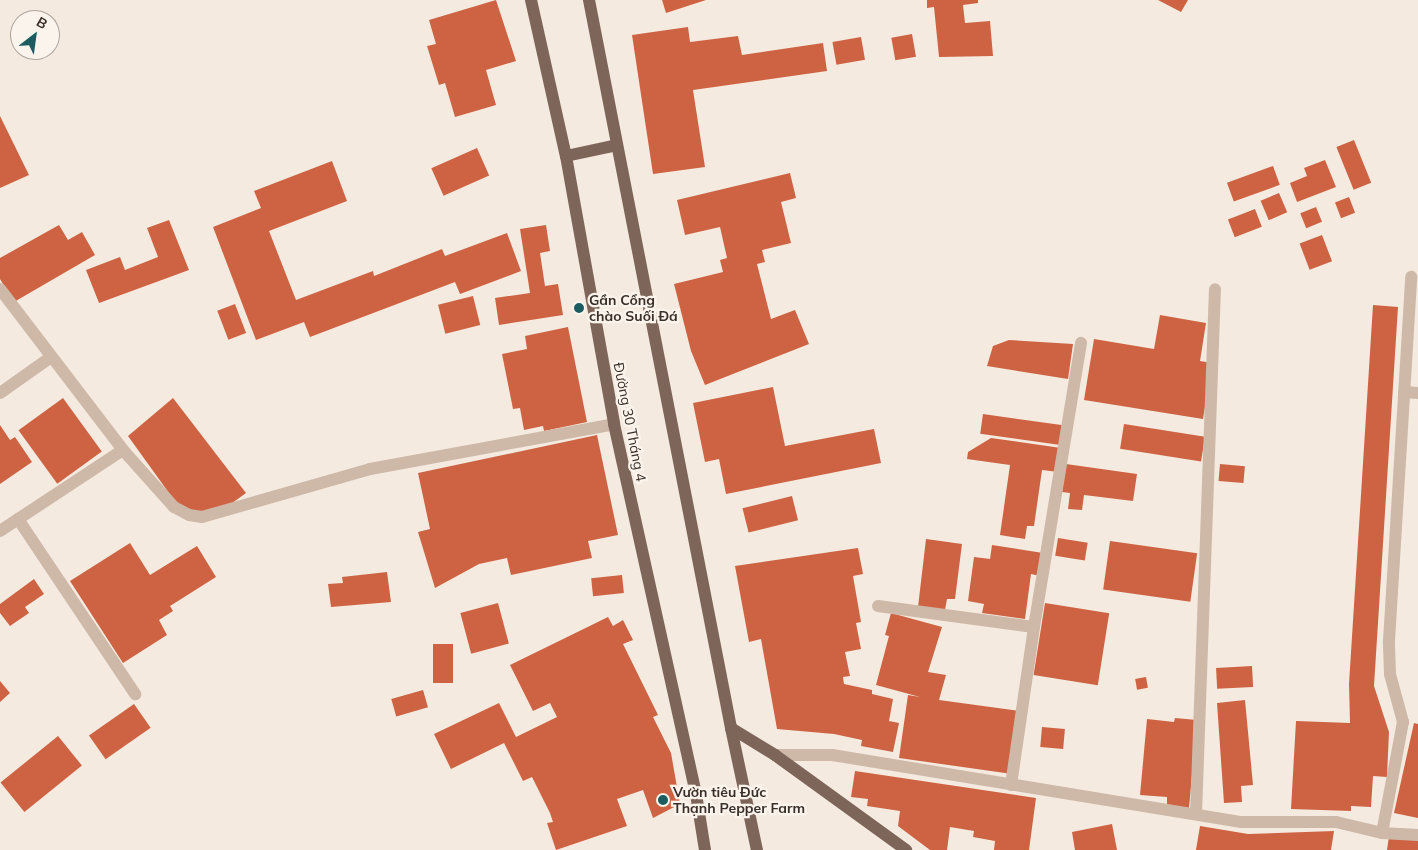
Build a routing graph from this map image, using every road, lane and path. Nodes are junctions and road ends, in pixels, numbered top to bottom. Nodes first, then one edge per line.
1 (531, 0) edge
2 (589, 0) edge
3 (617, 145) junction
4 (566, 156) junction
5 (1411, 277) dead end
6 (0, 289) edge
7 (1215, 289) dead end
8 (1081, 343) dead end
9 (51, 357) junction
10 (1404, 392) junction
11 (0, 393) edge
12 (1418, 393) edge
13 (614, 424) junction
14 (124, 450) junction
15 (18, 519) junction
16 (0, 531) edge
17 (878, 606) dead end
18 (1034, 626) junction
19 (135, 694) dead end
20 (730, 728) junction
21 (775, 755) junction
22 (1011, 785) junction
23 (1196, 814) junction
24 (1382, 833) junction
25 (1418, 835) edge
26 (705, 850) edge
27 (757, 850) edge
28 (906, 850) edge

1 - 4 main road, Đường 30 Tháng 4
2 - 3 main road
3 - 4 main road
3 - 20 main road
4 - 13 main road, Đường 30 Tháng 4
5 - 10 street
6 - 9 street
7 - 23 street
8 - 18 street
9 - 11 street
9 - 14 street
10 - 12 street
10 - 24 street
13 - 14 street
13 - 26 main road, Đường 30 Tháng 4
14 - 15 street
15 - 16 street
15 - 19 street
17 - 18 street
18 - 22 street
20 - 21 main road
20 - 27 main road
21 - 22 street
21 - 28 main road
22 - 23 street
23 - 24 street
24 - 25 street

